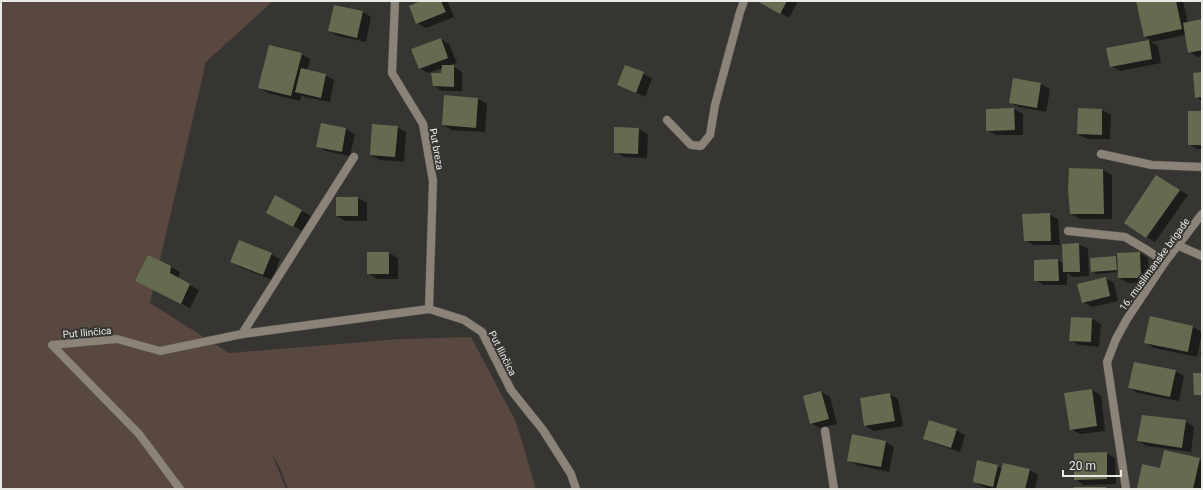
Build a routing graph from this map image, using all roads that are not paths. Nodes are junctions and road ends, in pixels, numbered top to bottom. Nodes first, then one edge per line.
1 (395, 1) edge
2 (744, 1) edge
3 (666, 120) dead end
4 (1101, 154) dead end
5 (354, 158) dead end
6 (1202, 167) edge
7 (1202, 214) edge
8 (1068, 231) dead end
9 (1178, 246) junction
10 (1202, 256) edge
11 (1165, 262) junction
12 (429, 309) junction
13 (242, 334) junction
14 (825, 431) dead end
15 (180, 489) edge
16 (576, 489) edge
17 (834, 489) edge
18 (1126, 489) edge

1 - 12 street, Put breza
2 - 3 street
4 - 6 street
5 - 13 street
7 - 9 street, 16. muslimanske brigade
8 - 11 street
9 - 10 street
9 - 11 street, 16. muslimanske brigade
11 - 18 street, 16. muslimanske brigade
12 - 13 street, Put Ilinčica
12 - 16 street, Put Ilinčica
13 - 15 street, Put Ilinčica
14 - 17 street

